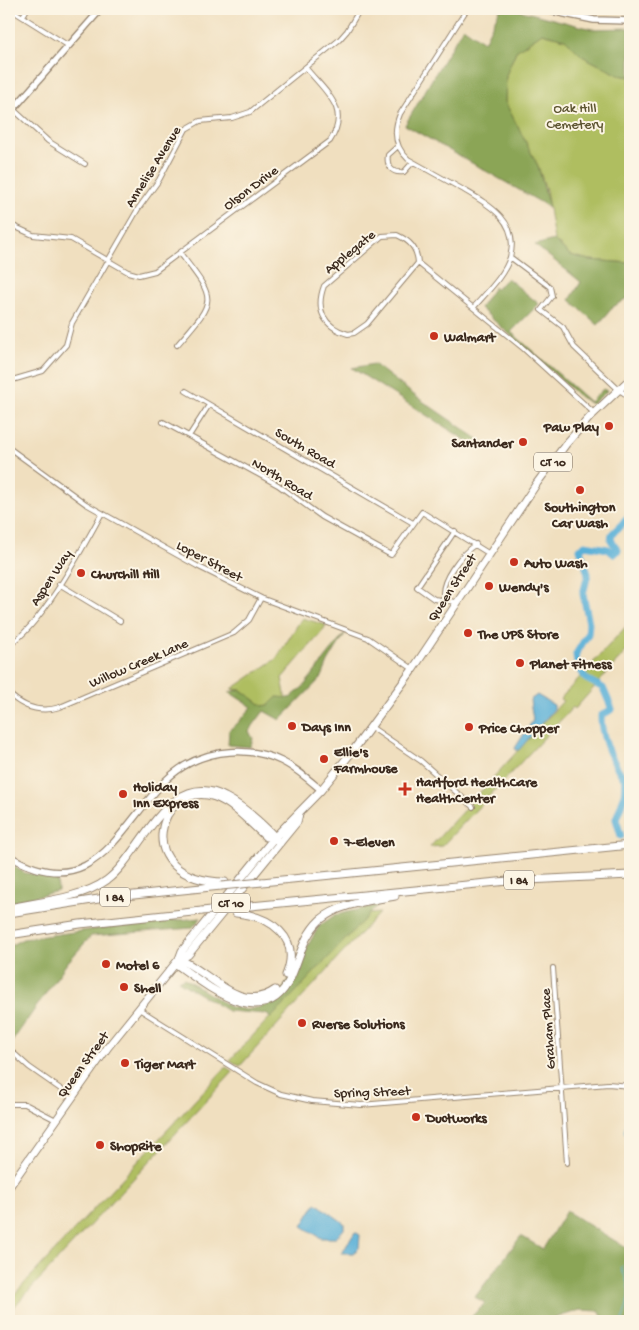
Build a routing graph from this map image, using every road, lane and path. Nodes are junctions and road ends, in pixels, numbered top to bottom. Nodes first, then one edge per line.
1 (10, 9) edge
2 (27, 9) edge
3 (101, 9) edge
4 (360, 9) edge
5 (467, 9) edge
6 (541, 9) edge
7 (23, 16) junction
8 (630, 21) edge
9 (69, 46) junction
10 (306, 68) junction
11 (11, 111) edge
12 (398, 146) junction
13 (413, 162) junction
14 (85, 164) dead end
15 (9, 224) edge
16 (180, 253) junction
17 (510, 257) junction
18 (108, 260) junction
19 (418, 262) junction
20 (474, 307) junction
21 (177, 345) dead end
22 (630, 379) edge
23 (9, 381) edge
24 (619, 390) junction
25 (186, 391) dead end
26 (630, 397) edge
27 (209, 405) junction
28 (594, 413) junction
29 (163, 422) dead end
30 (189, 436) junction
31 (9, 448) edge
32 (102, 513) junction
33 (414, 523) junction
34 (455, 531) junction
35 (476, 544) junction
36 (488, 553) junction
37 (59, 584) junction
38 (261, 598) junction
39 (444, 599) junction
40 (456, 602) junction
41 (120, 621) dead end
42 (9, 645) edge
43 (413, 669) junction
44 (9, 694) edge
45 (371, 726) junction
46 (321, 790) junction
47 (473, 806) dead end
48 (277, 841) junction
49 (630, 846) edge
50 (9, 856) edge
51 (630, 875) edge
52 (223, 884) junction
53 (406, 892) junction
54 (9, 908) edge
55 (238, 910) junction
56 (9, 913) edge
57 (9, 935) edge
58 (178, 961) junction
59 (554, 968) dead end
60 (139, 1009) junction
61 (9, 1049) edge
62 (630, 1086) edge
63 (562, 1088) junction
64 (72, 1097) junction
65 (9, 1104) edge
66 (56, 1120) junction
67 (567, 1163) dead end
68 (9, 1187) edge

1 - 7 street
2 - 7 street
3 - 9 street
4 - 10 street, Annelise Avenue
5 - 12 street
6 - 8 street
7 - 9 street
9 - 11 street
10 - 16 street, Olson Drive
10 - 18 street, Annelise Avenue
11 - 14 street
12 - 13 street
12 - 13 street
13 - 17 street
15 - 18 street, Olson Drive
16 - 18 street, Olson Drive
16 - 21 street
17 - 20 street
17 - 24 street
18 - 23 street, Annelise Avenue
19 - 19 street, Applegate
19 - 20 street, Applegate
20 - 28 street, Applegate
22 - 24 highway, Queen Street / CT 10
24 - 26 street
24 - 28 highway, Queen Street / CT 10
25 - 27 street, South Road
27 - 30 street
27 - 33 street, South Road
28 - 36 highway, Queen Street / CT 10
29 - 30 street, North Road
30 - 33 street, North Road
31 - 32 street, Loper Street
32 - 37 street, Aspen Way
32 - 38 street, Loper Street
33 - 34 street
34 - 35 street
34 - 39 street
35 - 36 street
35 - 39 street
36 - 40 highway, Queen Street / CT 10
37 - 41 street
37 - 42 street, Aspen Way
38 - 43 street, Loper Street
38 - 44 street, Willow Creek Lane
39 - 40 street
40 - 43 highway, Queen Street / CT 10
43 - 45 highway, Queen Street / CT 10
45 - 46 highway, Queen Street / CT 10
45 - 47 street
46 - 48 highway, Queen Street / CT 10
46 - 50 street
48 - 52 highway
48 - 54 highway
48 - 58 highway, Queen Street / CT 10
49 - 52 highway, I 84, bridge
51 - 53 highway, I 84
52 - 56 highway, I 84
53 - 55 highway, I 84
53 - 58 highway
55 - 57 highway, I 84, bridge
55 - 58 highway
58 - 60 highway, Queen Street / CT 10
59 - 63 street, Graham Place
60 - 63 street, Spring Street
60 - 64 highway, Queen Street / CT 10
61 - 64 street
62 - 63 street, Spring Street
63 - 67 street, Graham Place
64 - 66 highway, Queen Street / CT 10
65 - 66 street
66 - 68 highway, Queen Street / CT 10

